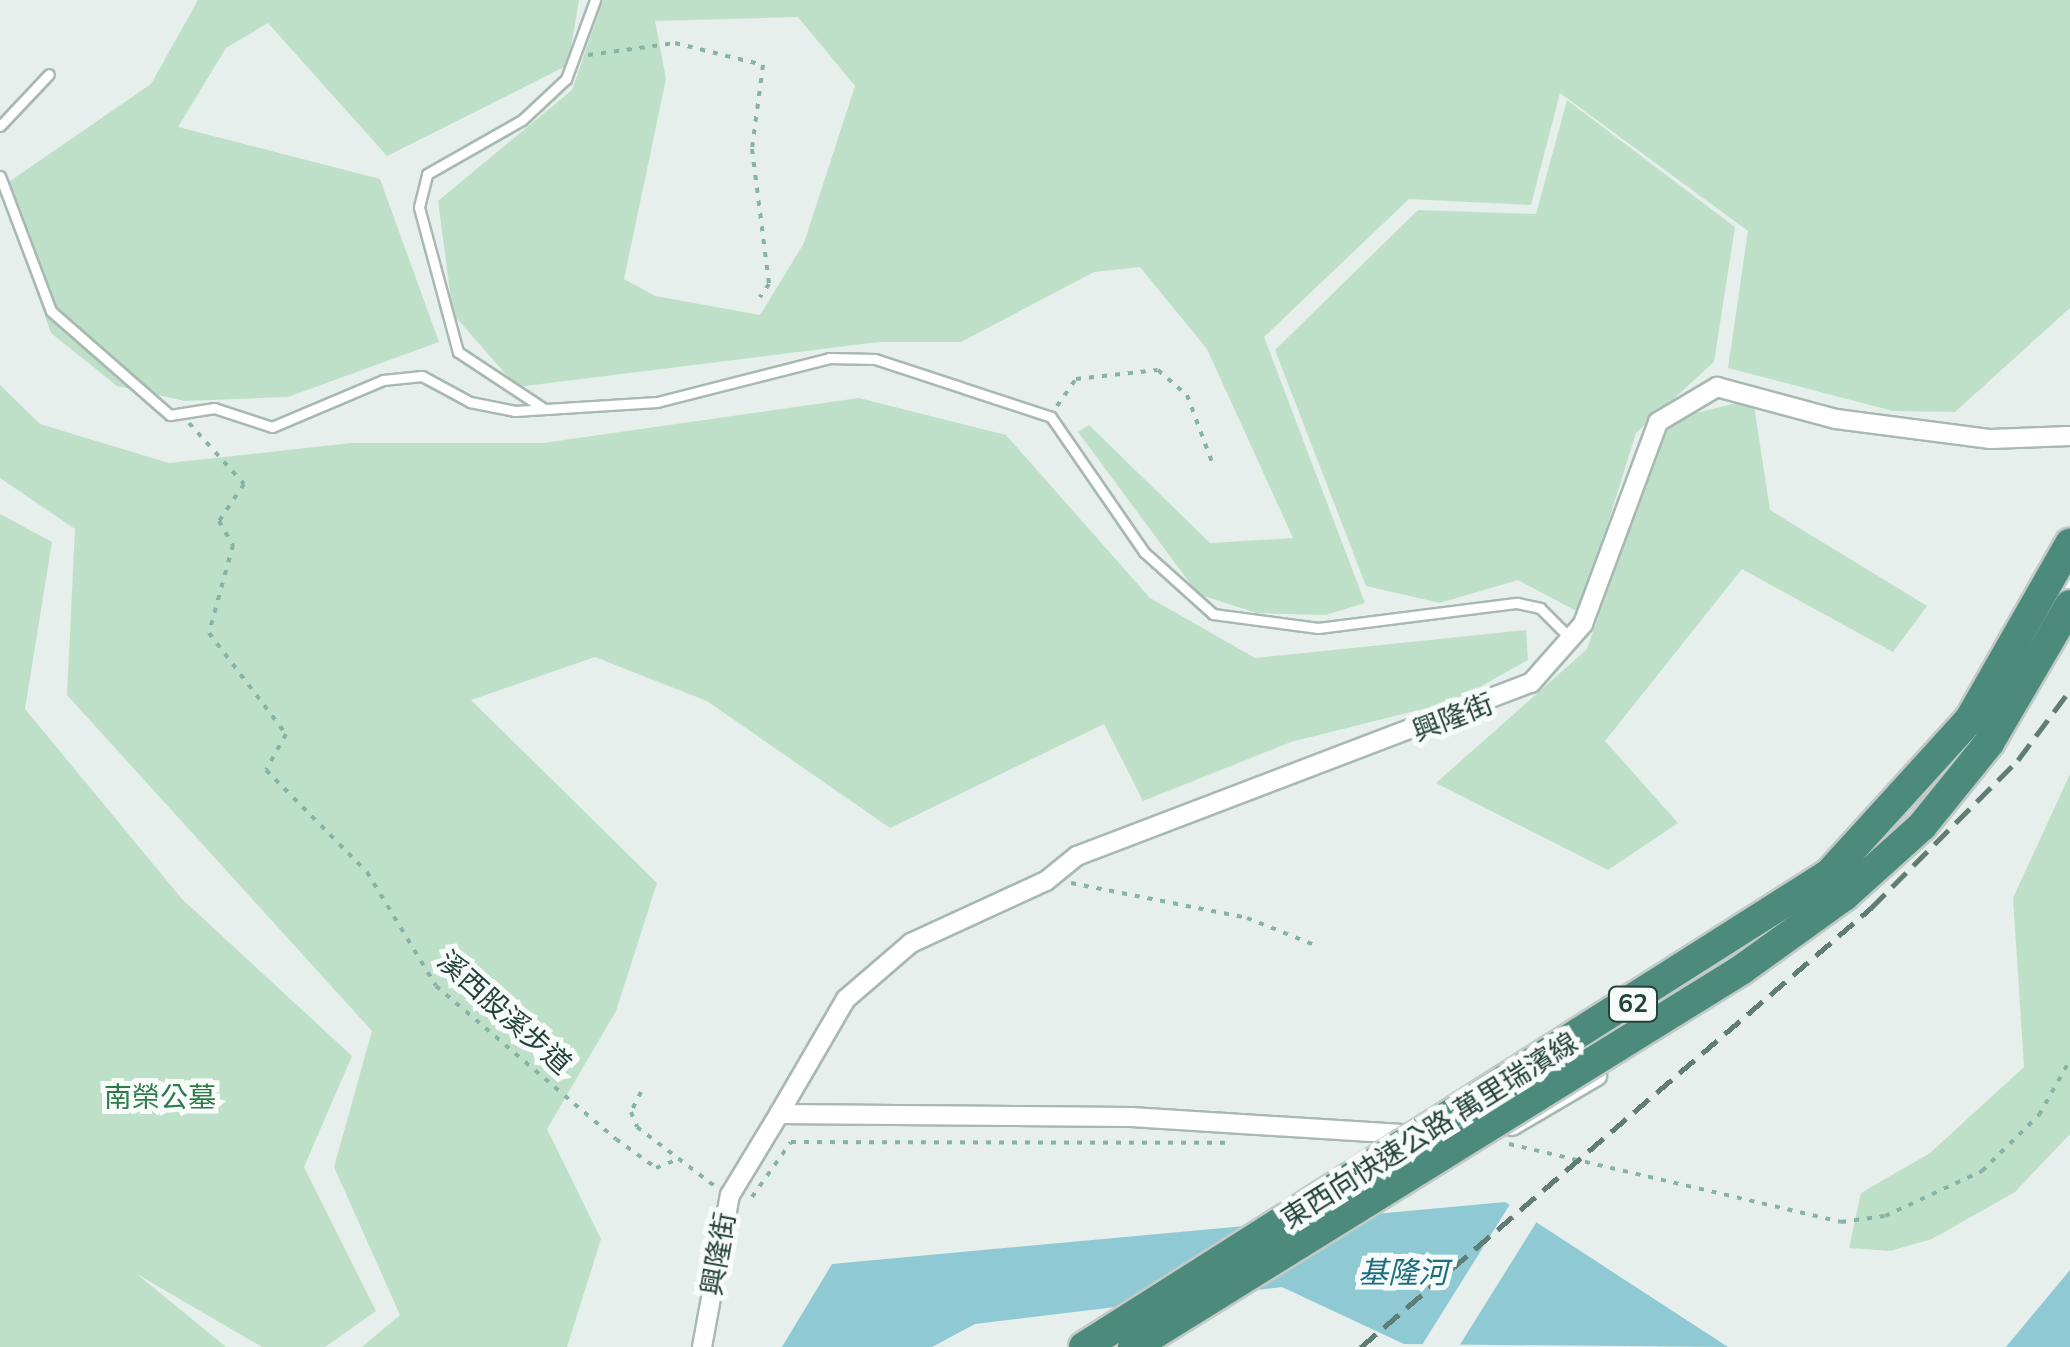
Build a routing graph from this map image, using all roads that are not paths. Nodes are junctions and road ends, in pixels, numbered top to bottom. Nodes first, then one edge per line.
1 (595, 0) edge
2 (49, 74) dead end
3 (0, 126) edge
4 (0, 176) edge
5 (546, 409) junction
6 (2070, 436) edge
7 (2070, 544) edge
8 (2070, 578) edge
9 (2070, 605) edge
10 (1572, 640) junction
11 (779, 1114) junction
12 (702, 1347) edge
13 (1084, 1347) edge
14 (1133, 1347) edge

1 - 5 lane
2 - 3 lane
4 - 5 lane
5 - 10 lane
6 - 10 street, 興隆街
7 - 13 highway, 東西向快速公路 萬里瑞濱線 / 62, bridge
8 - 11 street
9 - 14 highway, 東西向快速公路 萬里瑞濱線 / 62, bridge
10 - 11 street, 興隆街
11 - 12 street, 興隆街

